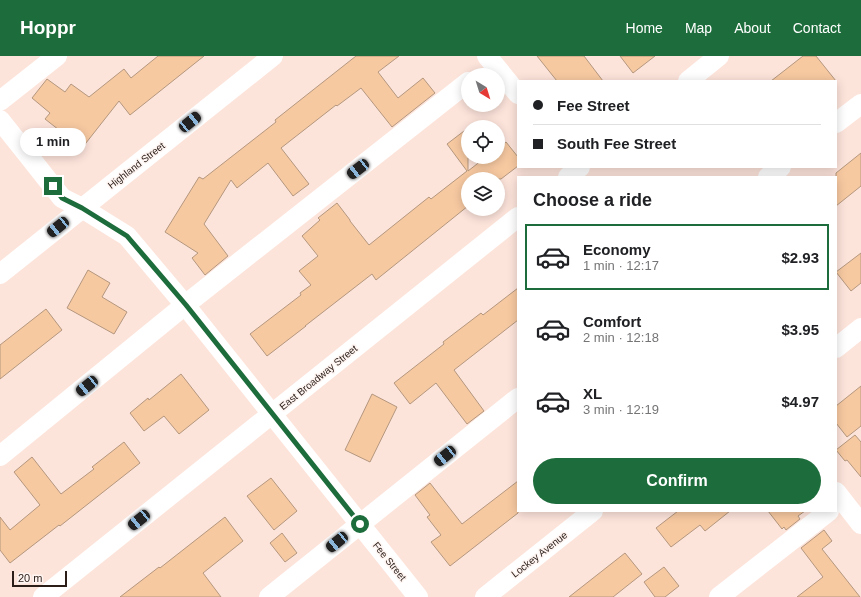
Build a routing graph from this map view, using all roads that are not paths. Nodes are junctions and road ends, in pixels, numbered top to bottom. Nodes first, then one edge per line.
1 (57, 56) edge
2 (273, 56) edge
3 (719, 56) edge
4 (494, 58) edge
5 (484, 68) edge
6 (689, 80) edge
7 (461, 88) edge
8 (517, 92) edge
9 (0, 101) edge
10 (861, 104) edge
11 (0, 120) edge
12 (837, 122) edge
13 (780, 168) edge
14 (769, 176) edge
15 (82, 208) junction
16 (517, 218) edge
17 (0, 274) edge
18 (186, 305) junction
19 (861, 328) edge
20 (837, 347) edge
21 (517, 399) edge
22 (272, 413) junction
23 (0, 456) edge
24 (837, 503) edge
25 (592, 512) edge
26 (824, 512) edge
27 (360, 524) junction
28 (861, 524) edge
29 (43, 597) edge
30 (269, 597) edge
31 (418, 597) edge
32 (485, 597) edge
33 (719, 597) edge

1 - 9 street
2 - 15 street, Highland Street
3 - 6 street
4 - 5 street
4 - 8 street
7 - 18 street
10 - 12 street
11 - 15 street, Fee Street
13 - 14 street
15 - 17 street, Highland Street
15 - 18 street, Fee Street
16 - 22 street, East Broadway Street
18 - 22 street, Fee Street
18 - 23 street
19 - 20 street
21 - 27 street
22 - 27 street, Fee Street
22 - 29 street, East Broadway Street
24 - 28 street
25 - 32 street, Lockey Avenue
26 - 33 street
27 - 30 street
27 - 31 street, Fee Street

